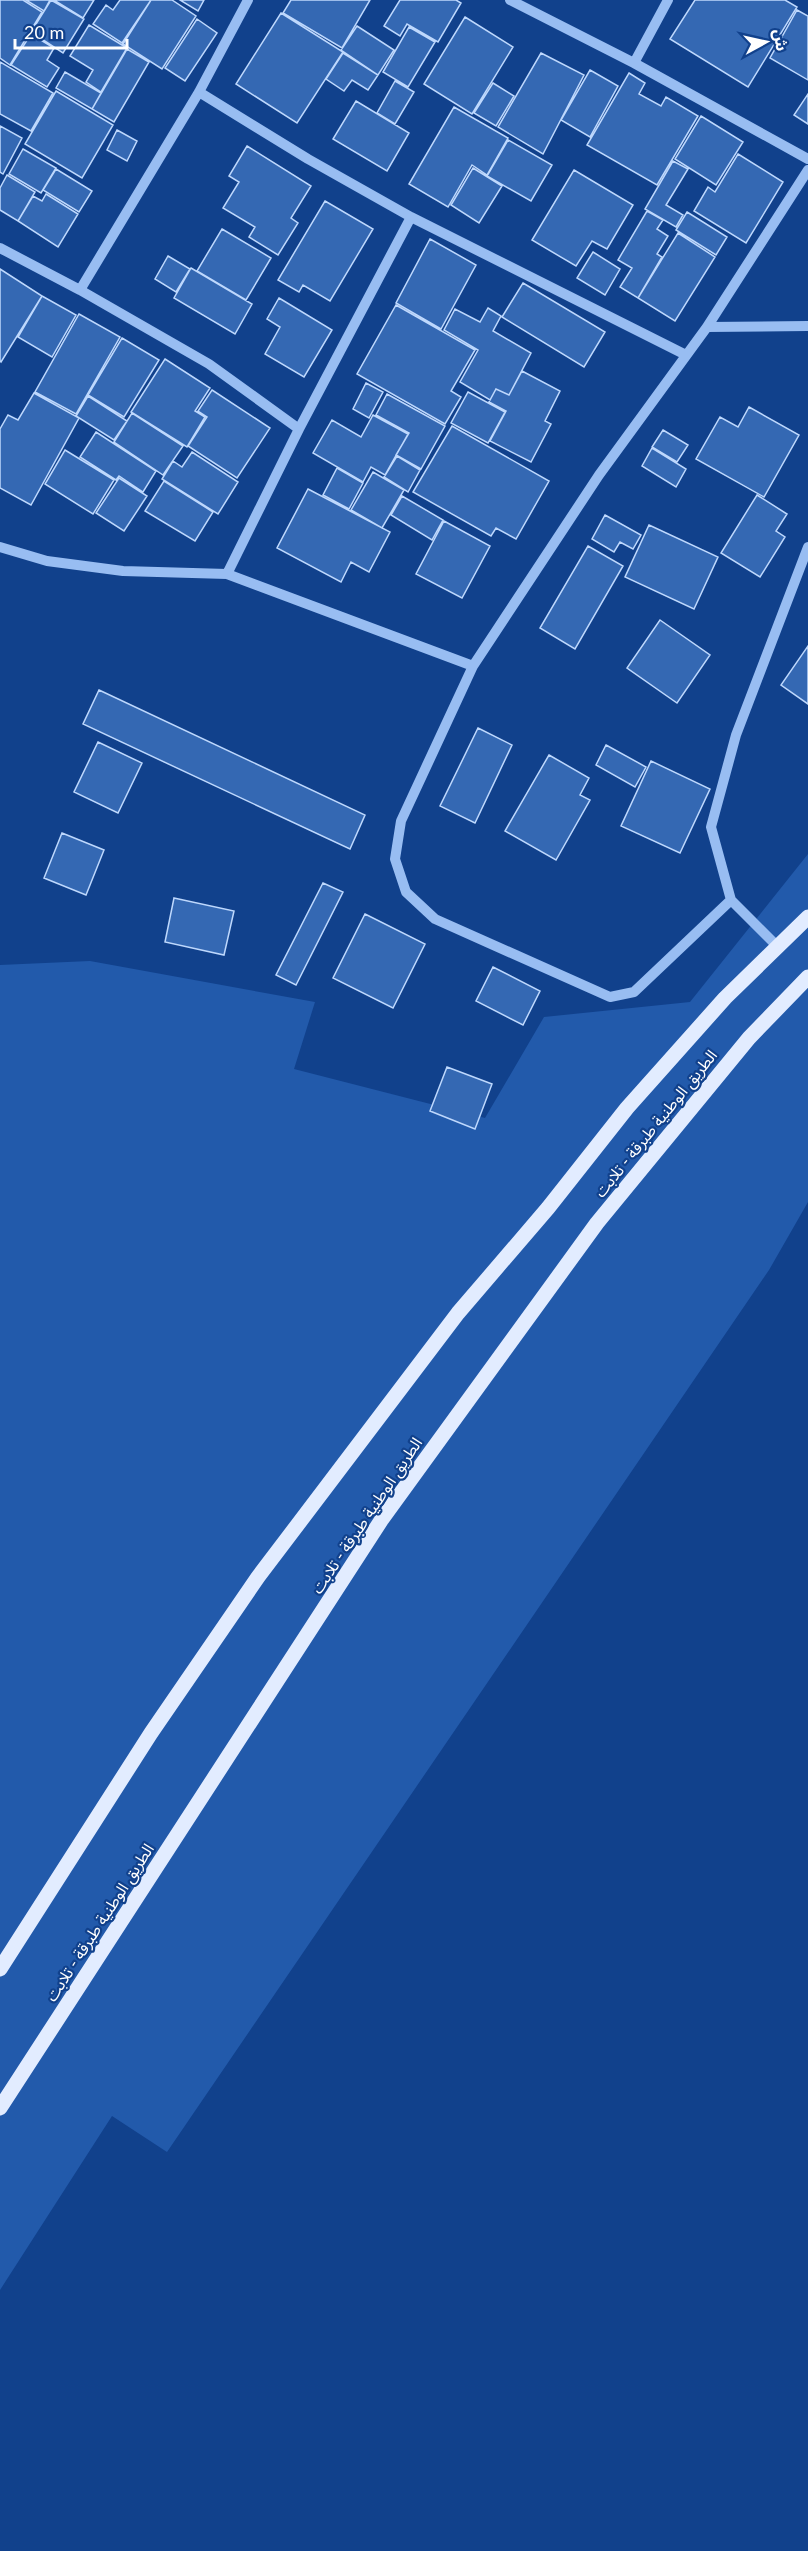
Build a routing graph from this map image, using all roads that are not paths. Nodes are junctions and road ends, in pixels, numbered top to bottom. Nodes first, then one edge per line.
1 (248, 0) edge
2 (510, 0) edge
3 (668, 0) edge
4 (634, 63) junction
5 (200, 92) junction
6 (808, 159) edge
7 (808, 170) edge
8 (411, 217) junction
9 (0, 248) edge
10 (80, 290) junction
11 (808, 326) edge
12 (707, 327) junction
13 (686, 355) junction
14 (299, 429) junction
15 (0, 547) edge
16 (808, 547) edge
17 (227, 574) junction
18 (473, 666) junction
19 (730, 900) junction
20 (808, 917) edge
21 (778, 947) junction
22 (808, 978) edge
23 (0, 1969) edge
24 (0, 2108) edge

1 - 5 street
2 - 4 street
3 - 4 street
4 - 6 street
5 - 8 street
5 - 10 street
7 - 12 street
8 - 13 street
8 - 14 street
9 - 10 street
10 - 14 street
11 - 12 street
12 - 13 street
13 - 18 street
14 - 17 street
15 - 17 street
16 - 19 street
17 - 18 street
18 - 19 street
19 - 21 street
20 - 21 main road, الطريق الوطنية طبرقة - تلابت
21 - 23 main road, الطريق الوطنية طبرقة - تلابت
22 - 24 main road, الطريق الوطنية طبرقة - تلابت

